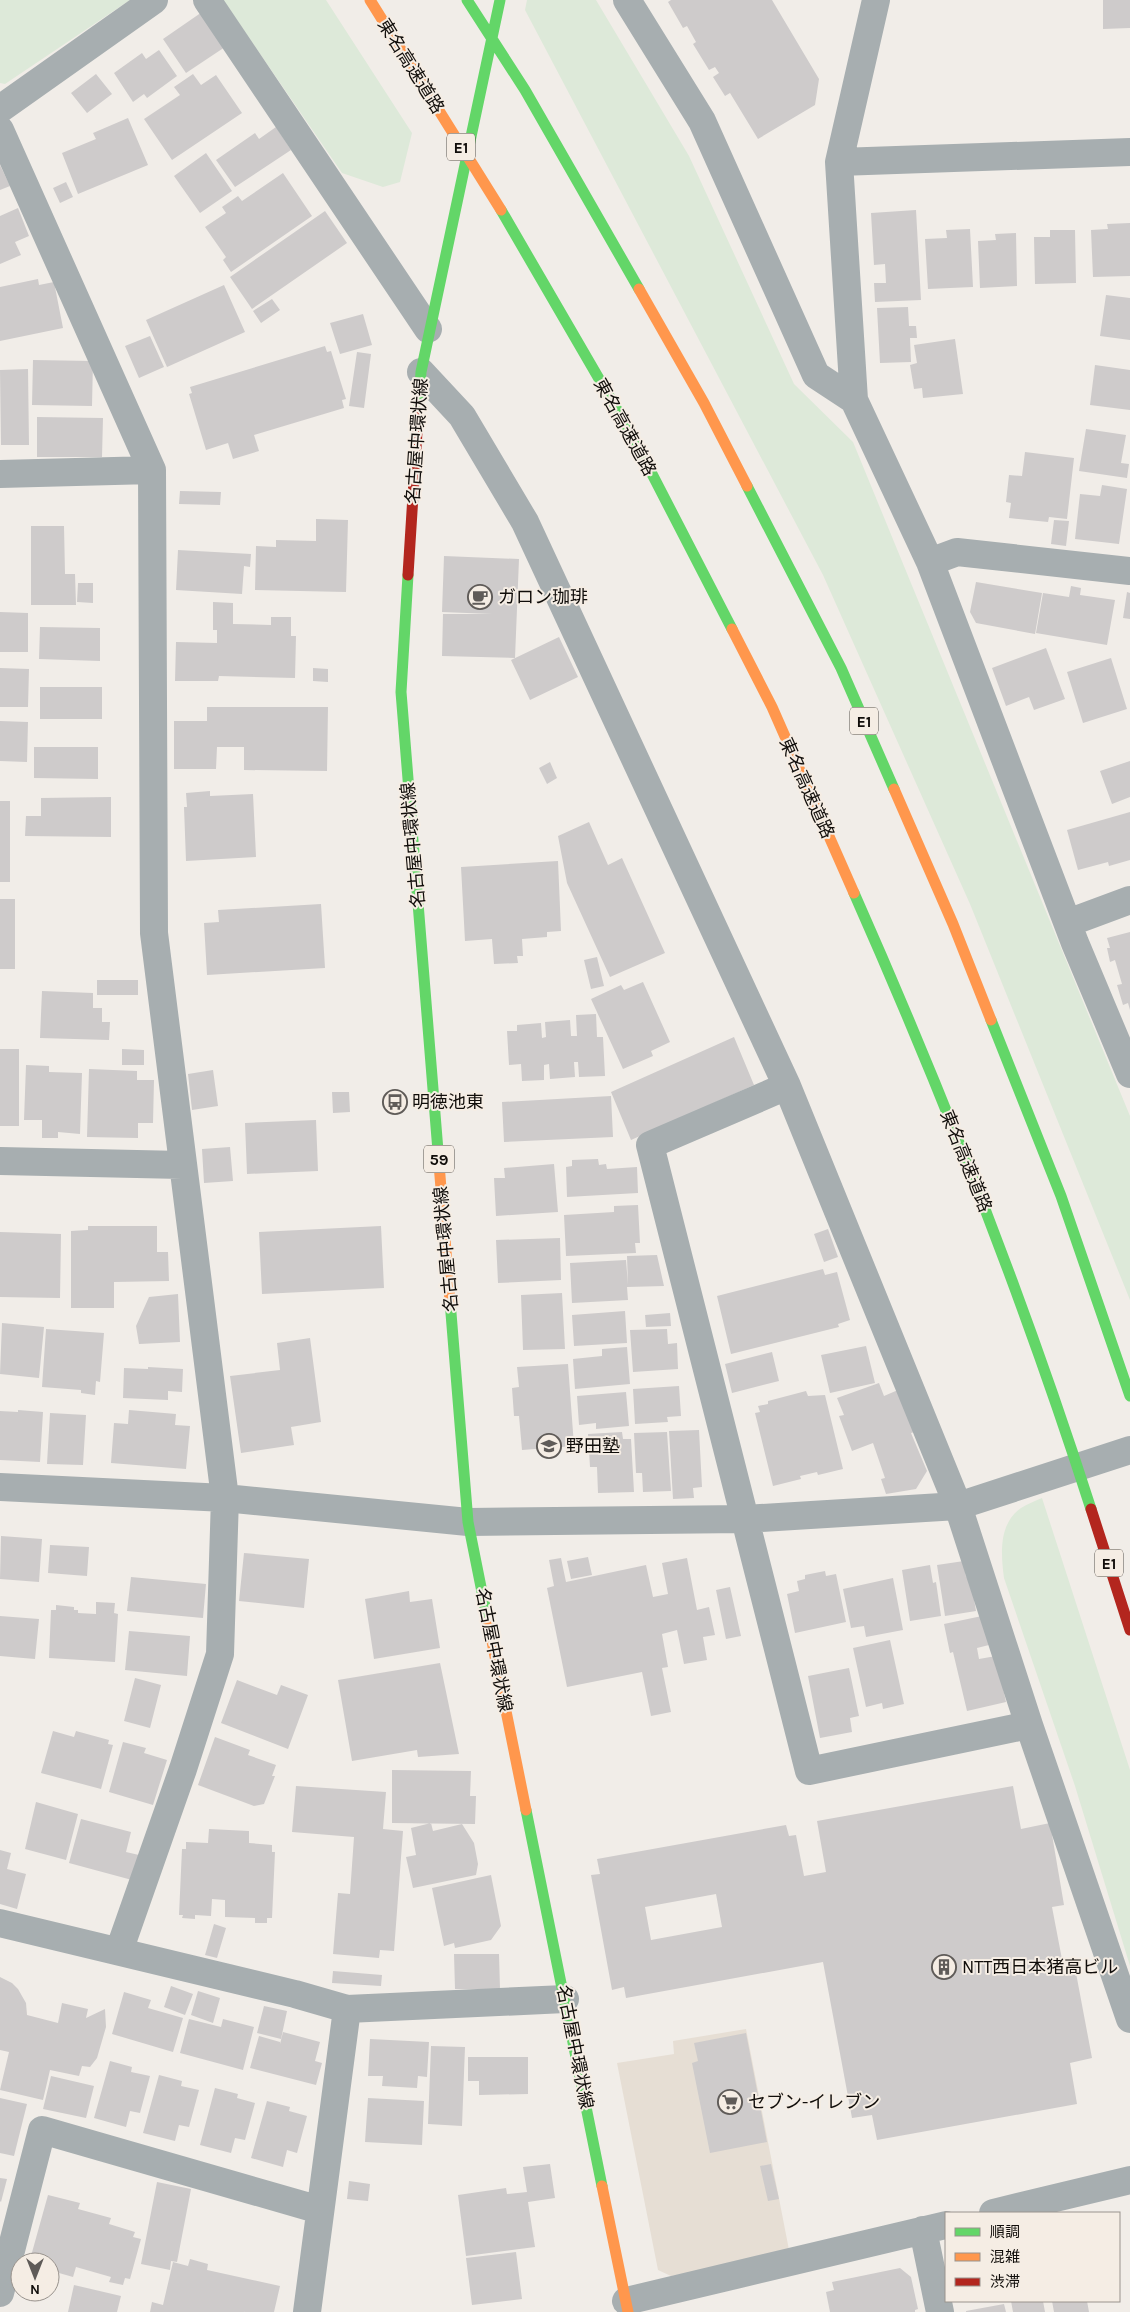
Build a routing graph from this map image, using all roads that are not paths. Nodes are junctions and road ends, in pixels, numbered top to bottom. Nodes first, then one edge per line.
1 (154, 0) edge
2 (207, 0) edge
3 (370, 0) edge
4 (467, 0) edge
5 (500, 0) edge
6 (627, 0) edge
7 (876, 0) edge
8 (0, 109) edge
9 (0, 130) edge
10 (1130, 152) edge
11 (839, 162) junction
12 (428, 330) junction
13 (421, 372) junction
14 (854, 400) junction
15 (152, 470) junction
16 (0, 474) edge
17 (930, 562) junction
18 (1130, 571) edge
19 (1130, 900) edge
20 (1068, 923) junction
21 (1130, 1074) edge
22 (787, 1086) junction
23 (0, 1161) edge
24 (182, 1165) junction
25 (1129, 1391) edge
26 (1130, 1450) edge
27 (0, 1487) edge
28 (225, 1498) junction
29 (958, 1506) junction
30 (744, 1519) junction
31 (468, 1522) junction
32 (1130, 1630) edge
33 (1029, 1725) junction
34 (0, 1923) edge
35 (119, 1951) junction
36 (565, 1999) junction
37 (347, 2009) junction
38 (1130, 2019) edge
39 (1130, 2180) edge
40 (320, 2210) junction
41 (997, 2212) edge
42 (935, 2227) edge
43 (2, 2278) edge
44 (627, 2306) edge
45 (307, 2312) edge
46 (940, 2312) edge

1 - 8 street
2 - 12 street
3 - 32 main road, 東名高速道路 / E1
4 - 25 main road, E1
5 - 12 main road, 名古屋中環状線 / 59
6 - 14 street
7 - 11 street
9 - 15 street
10 - 11 street
11 - 14 street
12 - 13 main road, 名古屋中環状線 / 59
13 - 22 street
13 - 31 main road, 名古屋中環状線 / 59
14 - 17 street
15 - 16 street
15 - 24 street
17 - 18 street
17 - 20 street
19 - 20 street
20 - 21 street
22 - 29 street
22 - 30 street
23 - 24 street
24 - 28 street
26 - 29 street
27 - 28 street
28 - 31 street
28 - 35 street
29 - 30 street
29 - 33 street
30 - 31 street
30 - 33 street
31 - 36 main road, 名古屋中環状線 / 59
33 - 38 street
34 - 35 street
35 - 37 street
36 - 37 street
36 - 44 main road, 名古屋中環状線 / 59
37 - 40 street
39 - 41 street
40 - 43 street
40 - 45 street
42 - 44 street
42 - 46 street

